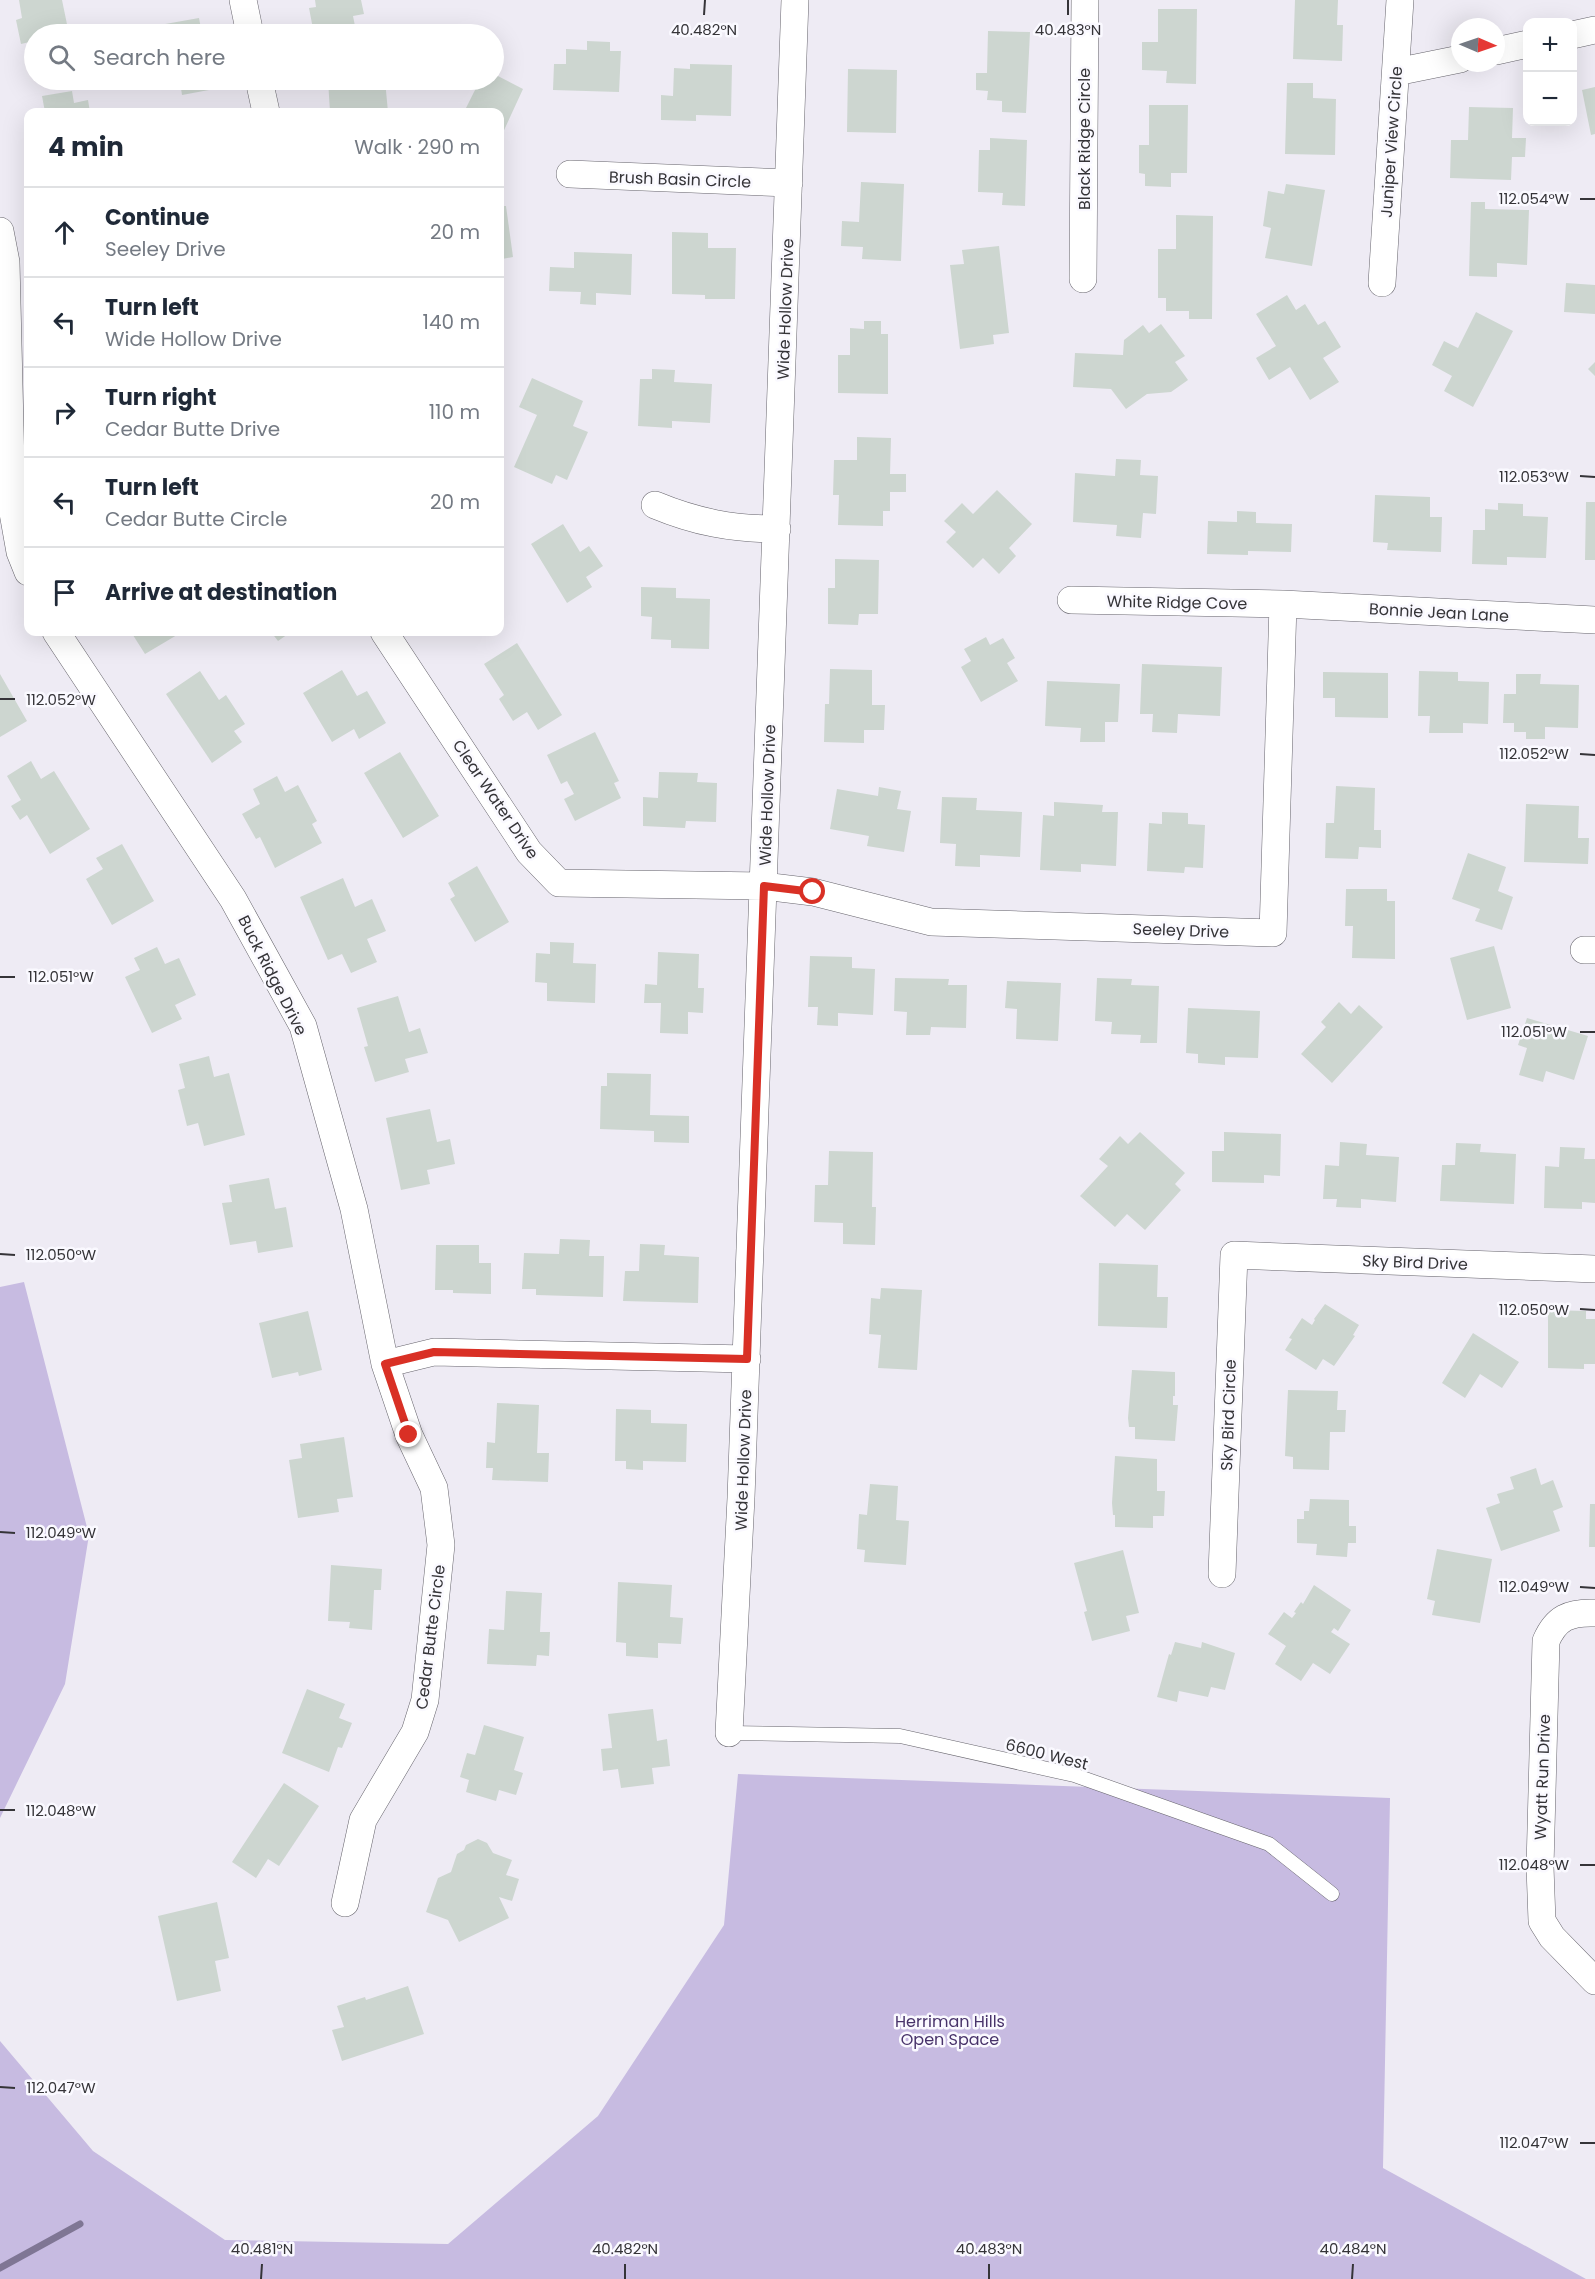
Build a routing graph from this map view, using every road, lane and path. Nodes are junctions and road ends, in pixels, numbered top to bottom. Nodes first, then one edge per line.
1 (243, 0) edge
2 (795, 0) edge
3 (1085, 0) edge
4 (1400, 0) edge
5 (248, 24) edge
6 (1595, 30) edge
7 (1577, 34) edge
8 (1523, 45) edge
9 (1505, 49) edge
10 (1451, 61) edge
11 (1396, 72) junction
12 (261, 90) edge
13 (265, 108) edge
14 (570, 174) dead end
15 (789, 183) junction
16 (0, 231) edge
17 (1083, 279) dead end
18 (1382, 283) dead end
19 (655, 505) dead end
20 (777, 529) junction
21 (16, 559) edge
22 (1071, 600) dead end
23 (1283, 604) junction
24 (1595, 620) edge
25 (59, 636) edge
26 (387, 636) edge
27 (764, 886) junction
28 (1234, 1255) joint
29 (1595, 1269) edge
30 (747, 1359) junction
31 (385, 1364) junction
32 (1222, 1574) dead end
33 (1595, 1613) edge
34 (729, 1733) joint
35 (1332, 1894) dead end
36 (345, 1903) dead end
37 (1595, 1981) edge

1 - 5 street
2 - 15 street, Wide Hollow Drive
3 - 17 street, Black Ridge Circle
4 - 11 street, Juniper View Circle
6 - 7 street
8 - 9 street
10 - 11 street
11 - 18 street, Juniper View Circle
12 - 13 street
14 - 15 street, Brush Basin Circle
15 - 20 street, Wide Hollow Drive
16 - 21 street
19 - 20 street
20 - 27 street, Wide Hollow Drive
22 - 23 street, White Ridge Cove
23 - 24 street, Bonnie Jean Lane
23 - 27 street, Seeley Drive
25 - 31 street, Buck Ridge Drive
26 - 27 street, Clear Water Drive
27 - 30 street, Wide Hollow Drive
28 - 29 street, Sky Bird Drive
28 - 32 street, Sky Bird Circle
30 - 31 street
30 - 34 street, Wide Hollow Drive
31 - 36 street, Cedar Butte Circle
33 - 37 street, Wyatt Run Drive
34 - 35 lane, 6600 West

